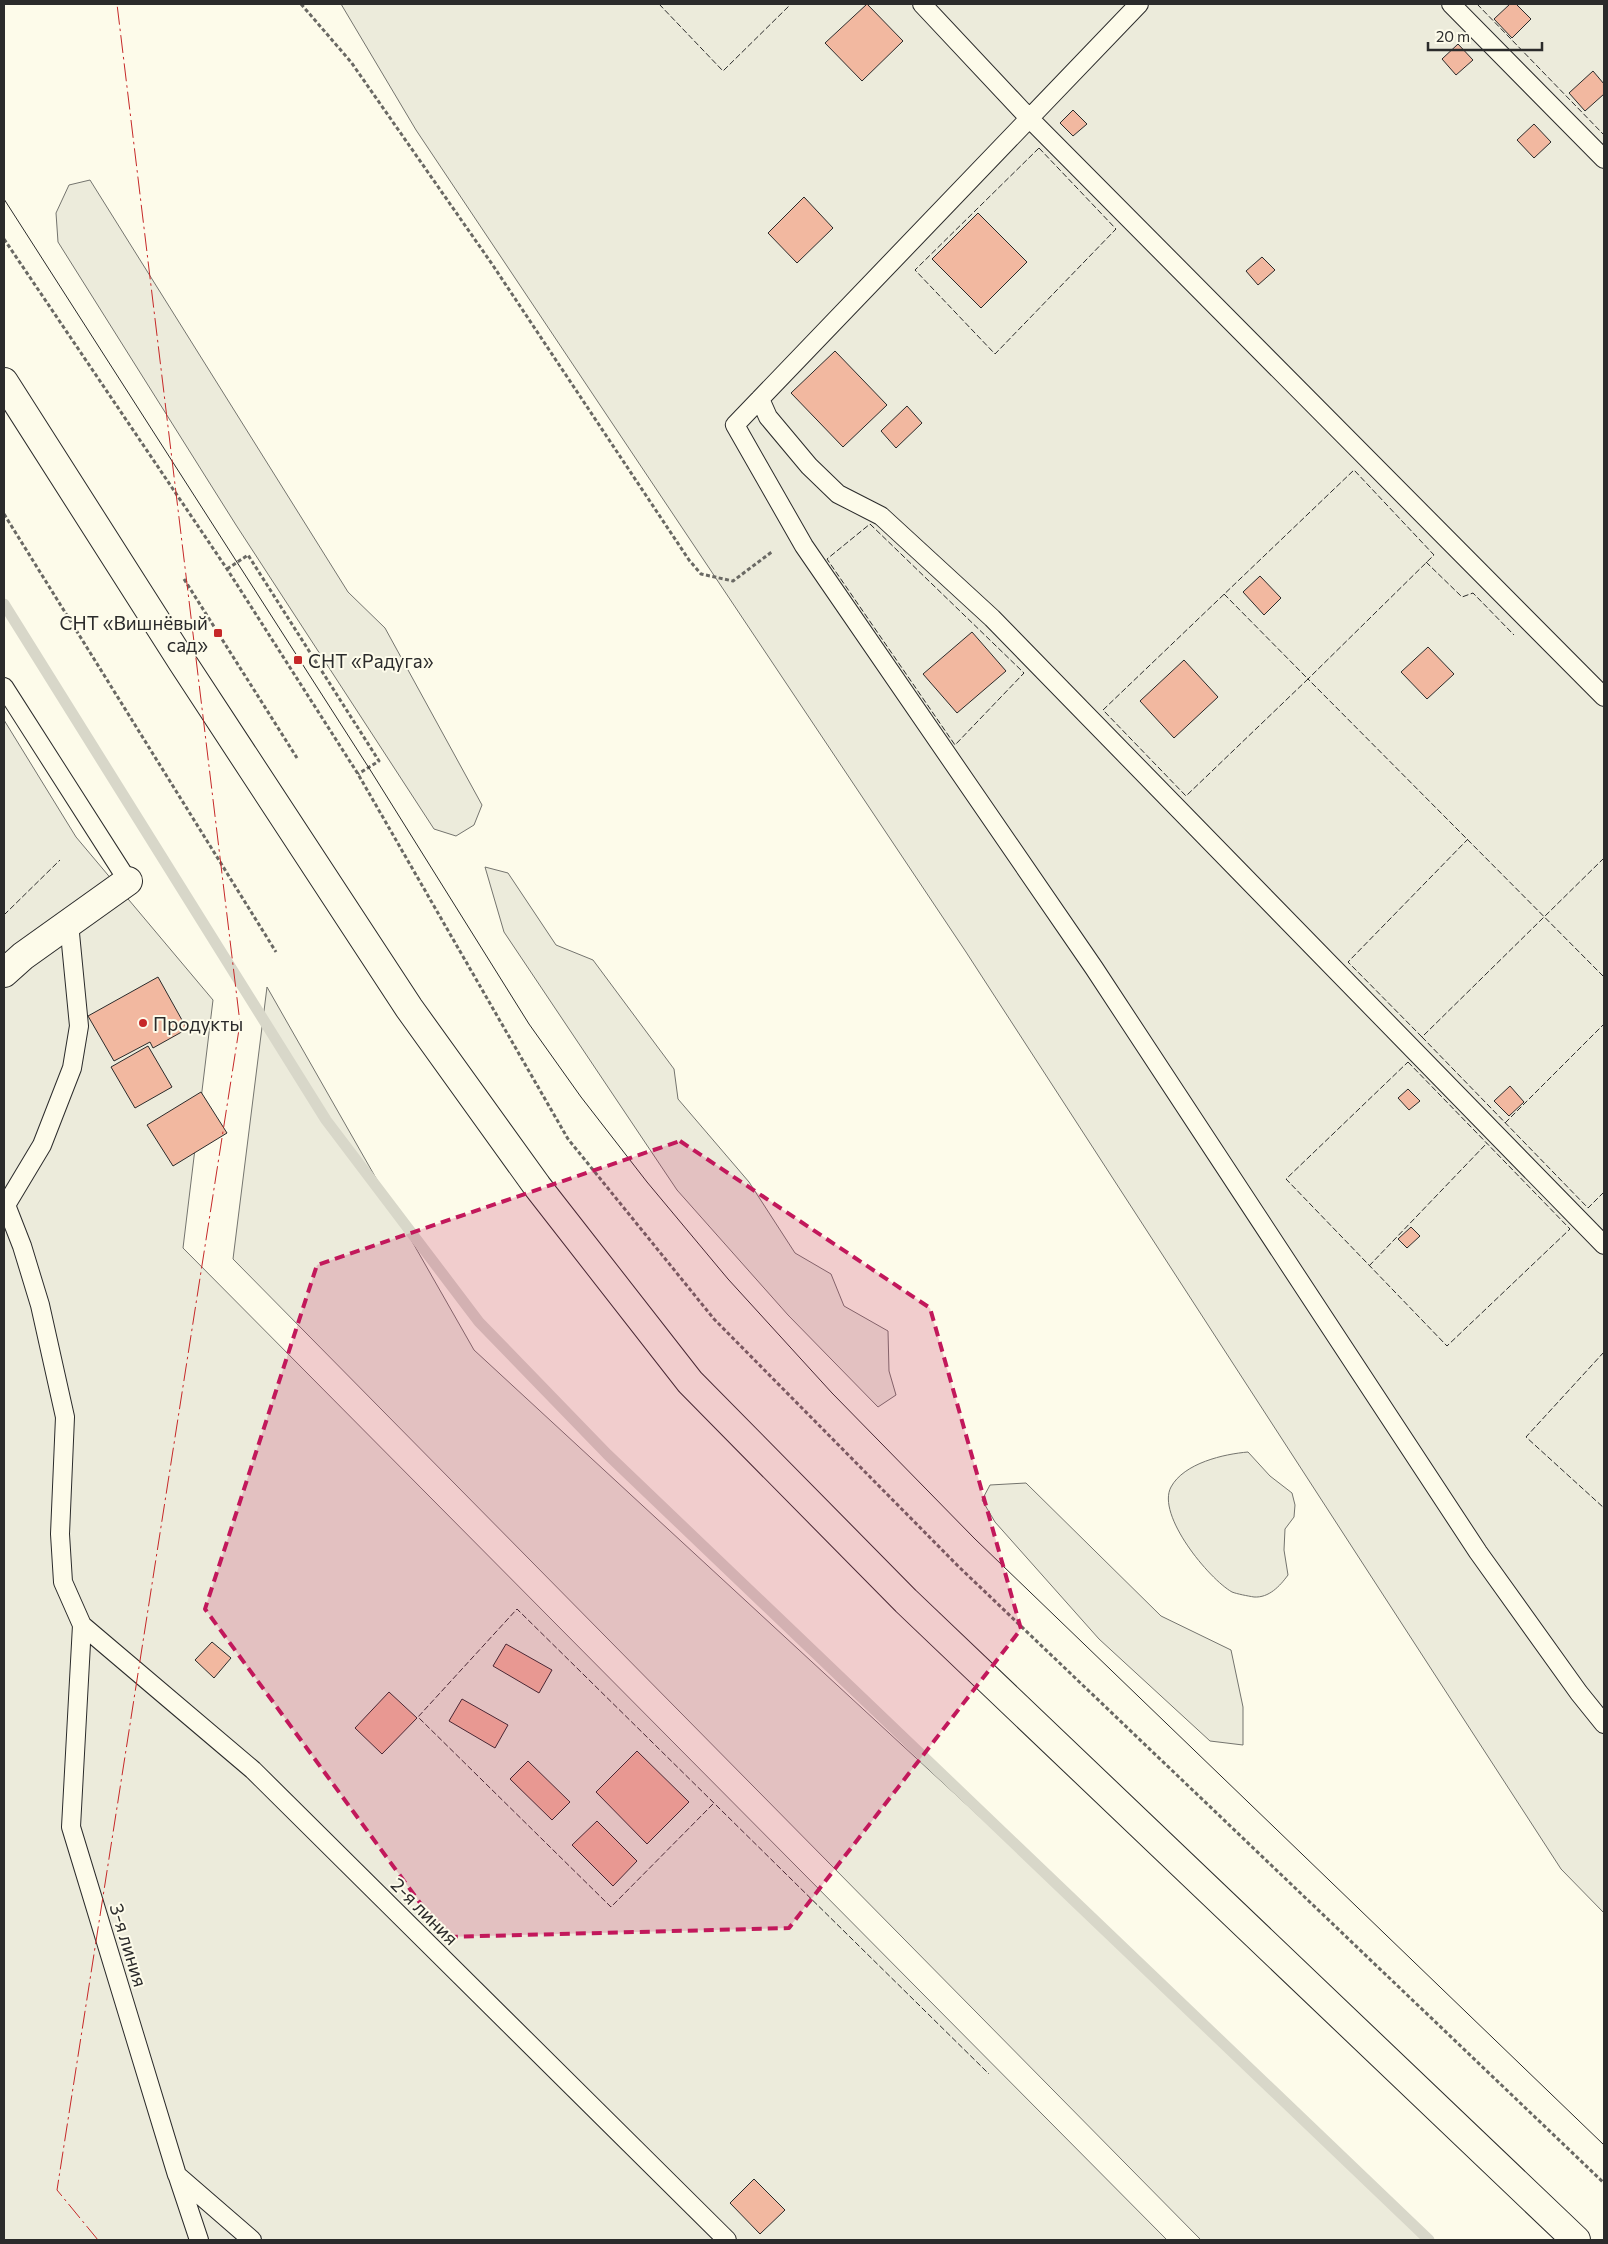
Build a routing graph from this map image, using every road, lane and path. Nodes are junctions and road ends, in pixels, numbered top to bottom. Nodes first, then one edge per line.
1 (301, 4) edge
2 (922, 4) edge
3 (1138, 4) edge
4 (1451, 4) edge
5 (1028, 117) junction
6 (1604, 159) edge
7 (4, 239) edge
8 (8, 398) edge
9 (760, 399) junction
10 (4, 514) edge
11 (797, 533) junction
12 (227, 569) junction
13 (184, 579) dead end
14 (4, 688) edge
15 (1604, 697) edge
16 (298, 758) dead end
17 (358, 774) junction
18 (128, 881) joint
19 (68, 923) junction
20 (276, 952) dead end
21 (4, 973) edge
22 (5, 1205) edge
23 (1604, 1245) edge
24 (82, 1625) junction
25 (1604, 1724) edge
26 (177, 2175) junction
27 (1604, 2183) edge
28 (199, 2240) edge
29 (252, 2240) edge
30 (727, 2240) edge
31 (1576, 2240) edge

1 - 11 path
2 - 5 lane
3 - 5 lane
4 - 6 lane
5 - 9 lane
5 - 15 lane
7 - 12 path
8 - 31 main road
9 - 11 lane
9 - 23 lane
10 - 20 path
11 - 25 lane
12 - 17 path
12 - 17 path
13 - 16 path
14 - 18 lane
17 - 27 path
18 - 19 main road
19 - 21 main road
19 - 22 lane
22 - 24 lane
24 - 26 lane, 3-я линия
24 - 30 lane, 2-я линия
26 - 28 lane, 3-я линия
26 - 29 lane

